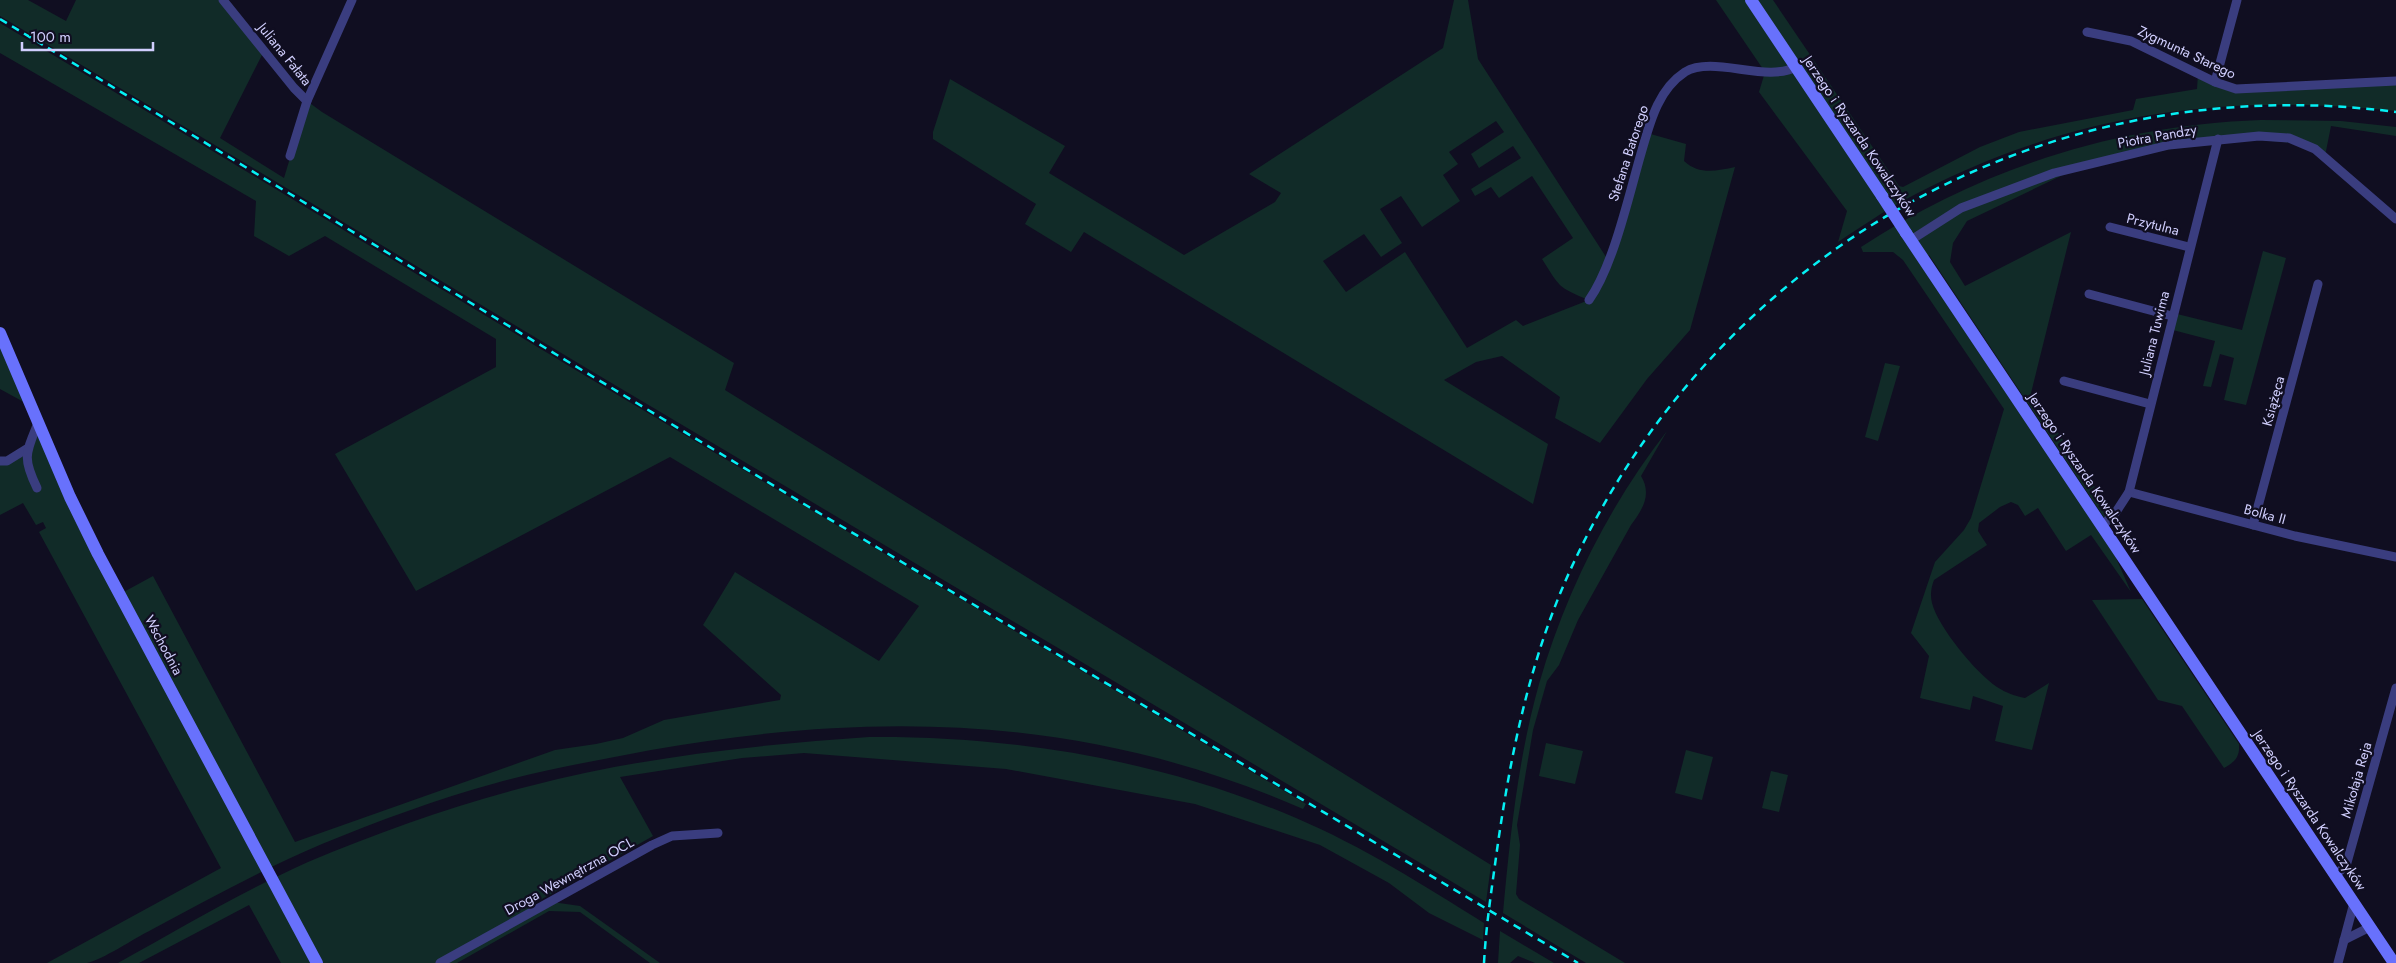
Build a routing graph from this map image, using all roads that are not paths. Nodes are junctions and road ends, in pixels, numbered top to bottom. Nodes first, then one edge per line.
1 (223, 0) edge
2 (352, 0) edge
3 (1751, 0) edge
4 (2237, 0) edge
5 (2087, 32) dead end
6 (1796, 68) junction
7 (2396, 81) edge
8 (2215, 82) junction
9 (307, 101) junction
10 (2218, 139) junction
11 (290, 156) dead end
12 (2396, 218) edge
13 (2110, 227) dead end
14 (1909, 237) junction
15 (2190, 247) junction
16 (2318, 284) dead end
17 (2089, 294) dead end
18 (1590, 300) dead end
19 (2172, 316) junction
20 (0, 333) edge
21 (2064, 381) dead end
22 (2150, 404) junction
23 (38, 423) junction
24 (28, 448) junction
25 (0, 461) edge
26 (37, 488) dead end
27 (2129, 492) junction
28 (2253, 525) junction
29 (2102, 526) junction
30 (2396, 557) edge
31 (2396, 688) edge
32 (718, 833) dead end
33 (2335, 875) junction
34 (2354, 903) junction
35 (2370, 927) junction
36 (2344, 940) junction
37 (317, 963) edge
38 (440, 963) edge
39 (2338, 963) edge
40 (2394, 963) edge

1 - 9 street, Juliana Fałata
2 - 9 street
3 - 6 main road, Jerzego i Ryszarda Kowalczyków
4 - 8 street
5 - 8 street, Zygmunta Starego
6 - 14 main road, Jerzego i Ryszarda Kowalczyków, bridge
6 - 18 street, Stefana Batorego
7 - 8 street, Zygmunta Starego
9 - 11 street
10 - 12 street, Piotra Pandzy
10 - 14 street, Piotra Pandzy
10 - 15 street, Juliana Tuwima
13 - 15 street, Przytulna
14 - 29 main road, Jerzego i Ryszarda Kowalczyków
15 - 19 street, Juliana Tuwima
16 - 28 street, Książęca
17 - 19 street
19 - 22 street, Juliana Tuwima
20 - 23 main road, Wschodnia
21 - 22 street
22 - 27 street, Juliana Tuwima
23 - 24 street
23 - 37 main road, Wschodnia
24 - 25 street
24 - 26 street
27 - 28 street, Bolka II
27 - 29 street, Juliana Tuwima
28 - 30 street, Bolka II
29 - 33 main road, Jerzego i Ryszarda Kowalczyków
31 - 33 street, Mikołaja Reja
32 - 38 street, Droga Wewnętrzna OCL
33 - 34 main road, Jerzego i Ryszarda Kowalczyków
34 - 35 main road, Jerzego i Ryszarda Kowalczyków
34 - 36 street
35 - 36 street
35 - 40 main road, Jerzego i Ryszarda Kowalczyków
36 - 39 street

